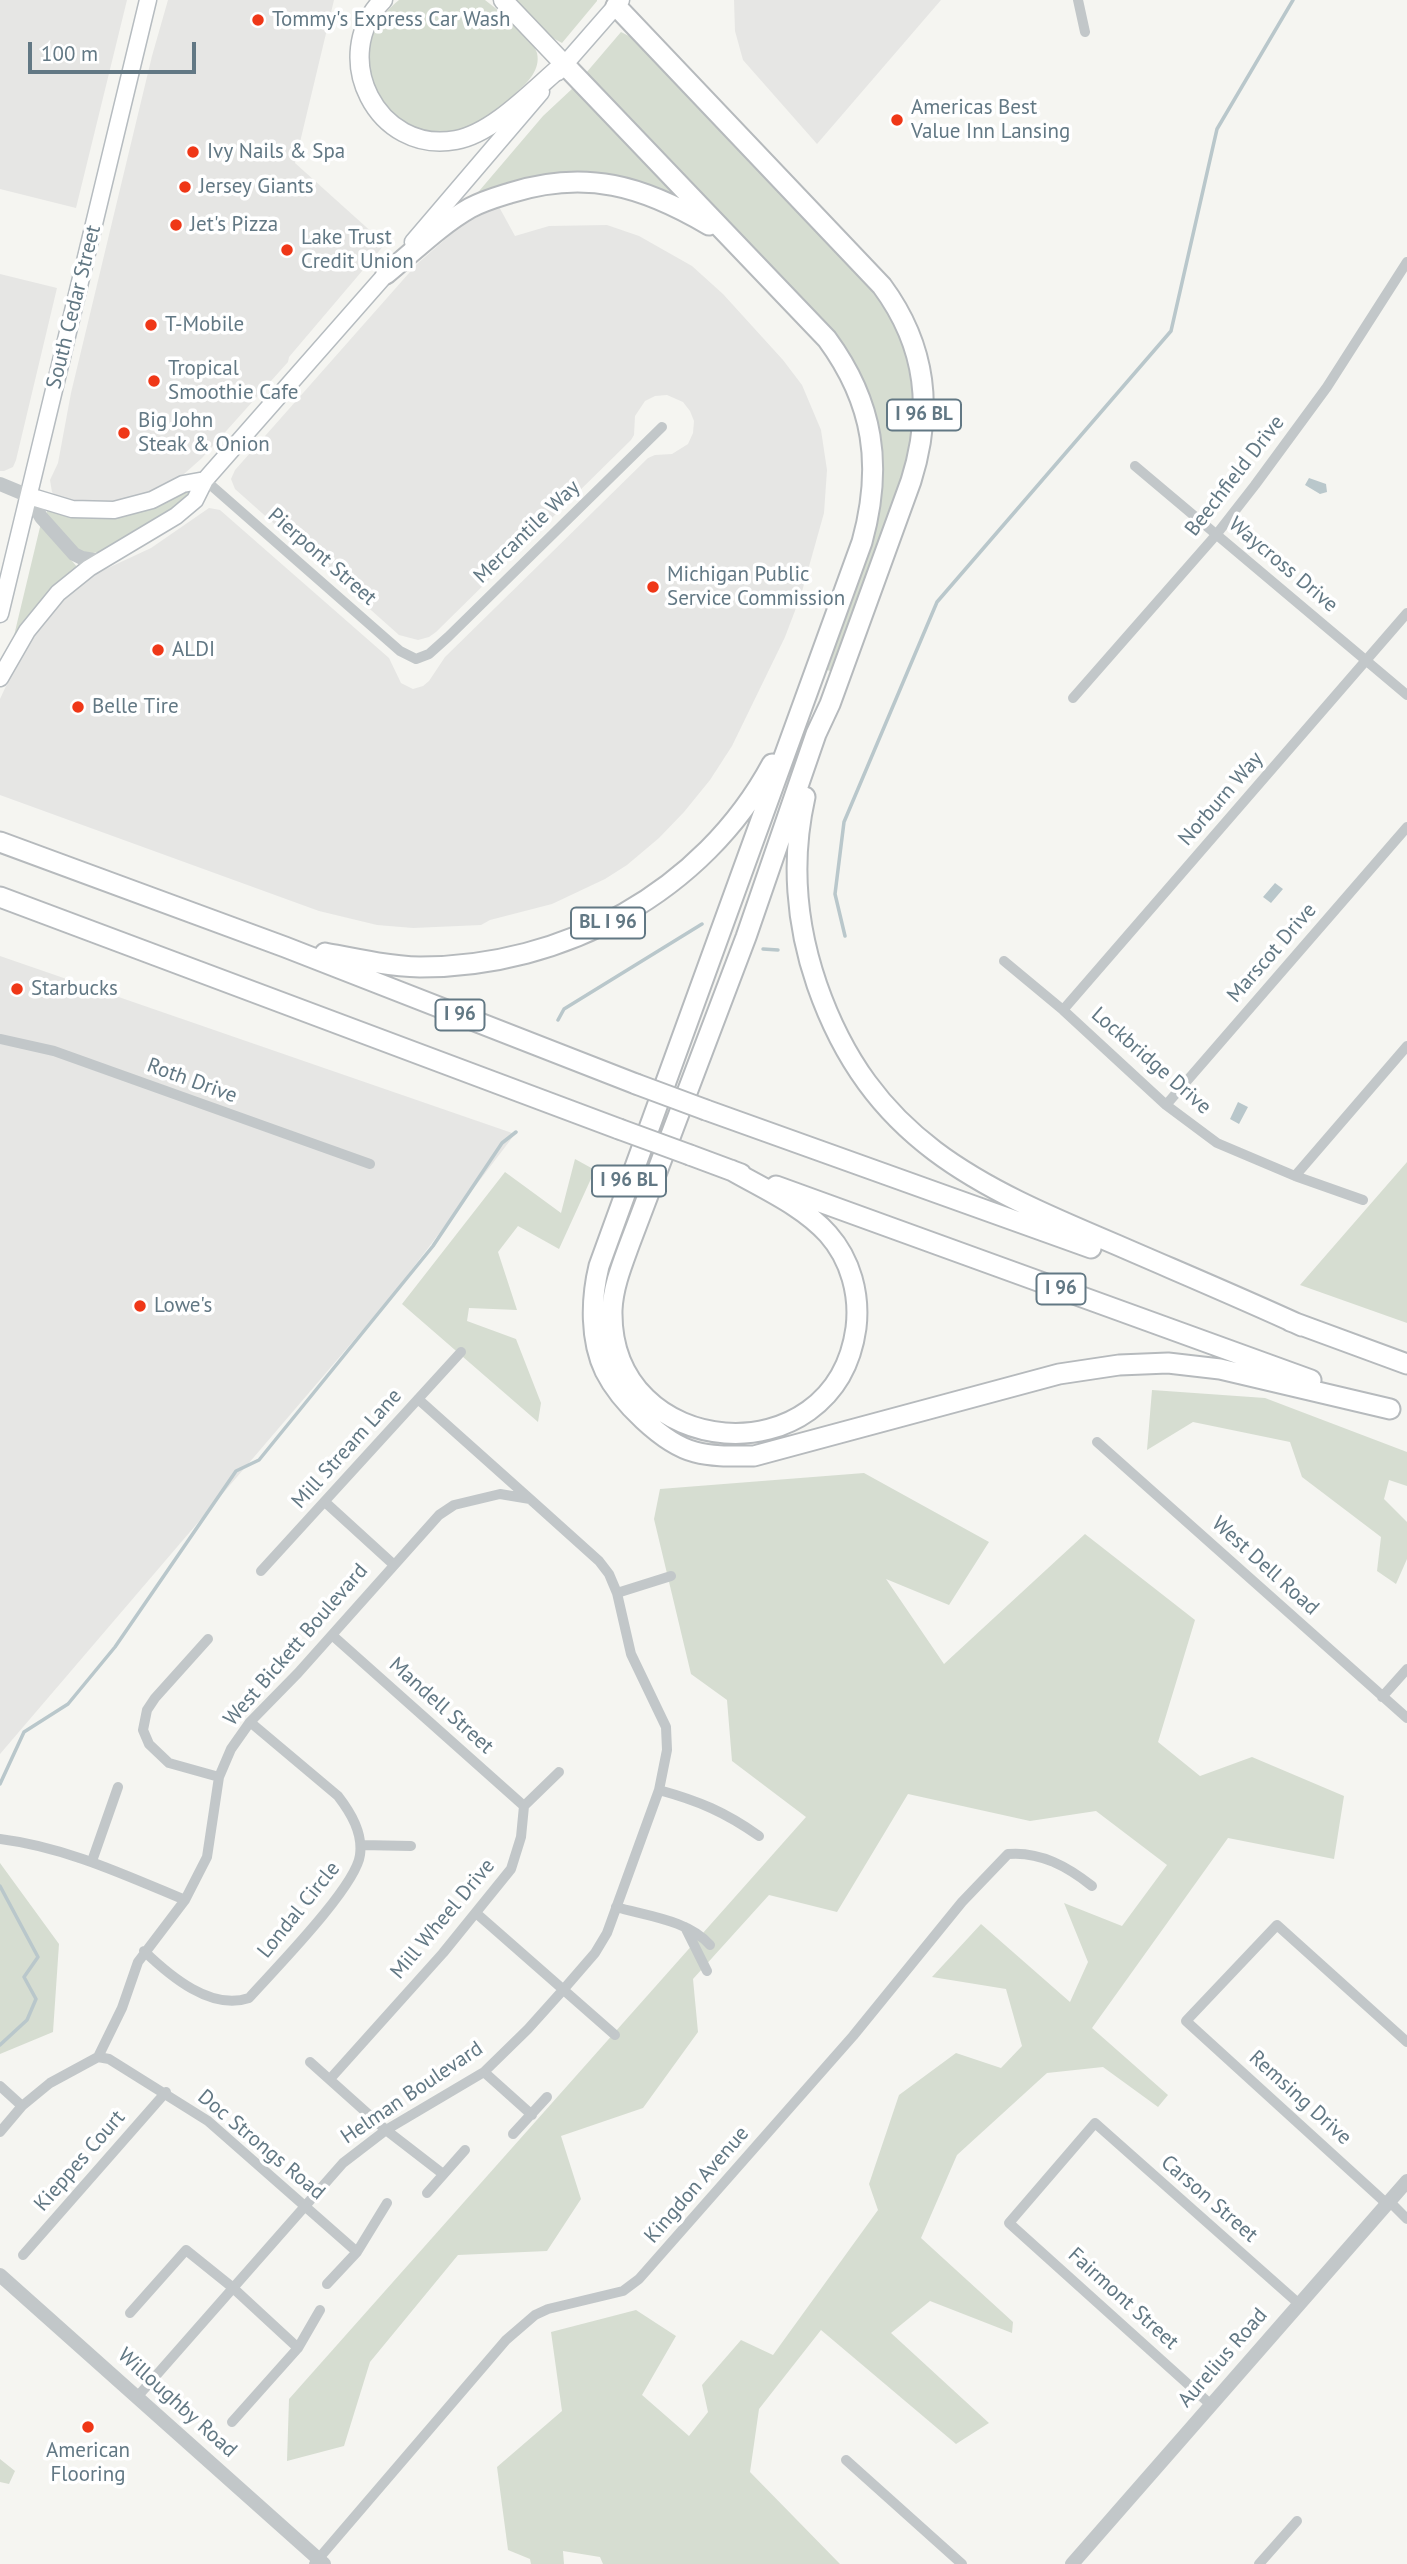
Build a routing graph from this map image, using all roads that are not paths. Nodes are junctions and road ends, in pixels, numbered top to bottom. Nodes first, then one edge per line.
1 (148, 0) edge
2 (383, 0) edge
3 (503, 0) edge
4 (1079, 0) edge
5 (616, 2) edge
6 (1085, 32) dead end
7 (564, 64) junction
8 (732, 239) junction
9 (1407, 262) edge
10 (386, 274) junction
11 (663, 427) dead end
12 (1135, 466) dead end
13 (205, 480) junction
14 (0, 484) edge
15 (29, 496) junction
16 (1216, 535) junction
17 (100, 561) junction
18 (1407, 613) edge
19 (0, 614) edge
20 (416, 659) joint
21 (1367, 659) junction
22 (814, 674) junction
23 (0, 678) edge
24 (1407, 695) edge
25 (1073, 698) dead end
26 (830, 704) junction
27 (1407, 827) edge
28 (1, 843) edge
29 (0, 897) edge
30 (285, 947) junction
31 (1003, 961) dead end
32 (1063, 1010) junction
33 (0, 1038) edge
34 (1407, 1046) edge
35 (1166, 1105) junction
36 (370, 1164) dead end
37 (731, 1170) junction
38 (1295, 1176) junction
39 (1363, 1200) dead end
40 (1302, 1326) junction
41 (461, 1352) dead end
42 (1407, 1364) edge
43 (418, 1399) junction
44 (1399, 1412) edge
45 (1097, 1442) dead end
46 (530, 1499) junction
47 (325, 1502) junction
48 (393, 1564) junction
49 (261, 1571) dead end
50 (671, 1576) dead end
51 (617, 1593) junction
52 (332, 1634) junction
53 (208, 1639) dead end
54 (1407, 1669) edge
55 (1382, 1697) junction
56 (1407, 1718) edge
57 (250, 1722) junction
58 (559, 1772) dead end
59 (219, 1777) junction
60 (118, 1787) dead end
61 (659, 1790) junction
62 (524, 1807) junction
63 (759, 1836) dead end
64 (0, 1839) edge
65 (361, 1845) junction
66 (411, 1846) dead end
67 (92, 1861) junction
68 (1092, 1886) dead end
69 (185, 1900) junction
70 (616, 1907) junction
71 (476, 1913) junction
72 (685, 1927) junction
73 (710, 1945) dead end
74 (144, 1951) junction
75 (707, 1971) dead end
76 (563, 1990) junction
77 (615, 2035) dead end
78 (1407, 2042) edge
79 (98, 2057) junction
80 (310, 2062) dead end
81 (484, 2072) junction
82 (330, 2079) junction
83 (0, 2086) edge
84 (166, 2092) junction
85 (547, 2097) dead end
86 (22, 2106) junction
87 (532, 2115) junction
88 (1095, 2123) joint
89 (386, 2130) junction
90 (0, 2132) edge
91 (513, 2134) dead end
92 (465, 2150) dead end
93 (443, 2174) junction
94 (1407, 2181) edge
95 (427, 2193) dead end
96 (387, 2203) dead end
97 (1388, 2203) junction
98 (304, 2207) junction
99 (1407, 2219) edge
100 (357, 2252) junction
101 (23, 2255) dead end
102 (0, 2274) edge
103 (327, 2284) dead end
104 (232, 2287) junction
105 (1298, 2303) junction
106 (320, 2310) dead end
107 (130, 2313) dead end
108 (299, 2348) junction
109 (138, 2396) junction
110 (1210, 2404) junction
111 (232, 2423) dead end
112 (846, 2460) dead end
113 (1297, 2521) dead end
114 (318, 2562) edge
115 (962, 2564) edge
116 (1072, 2564) edge
117 (1259, 2564) edge

1 - 15 main road, South Cedar Street
2 - 7 main road
3 - 7 main road, I 96 BL
4 - 6 street
5 - 7 main road
5 - 26 highway, I 96 BL
7 - 8 highway, I 96 BL
7 - 10 main road
8 - 10 highway
8 - 22 highway, I 96 BL
9 - 16 street, Beechfield Drive
10 - 13 main road
11 - 20 street, Mercantile Way
12 - 16 street, Waycross Drive
13 - 15 main road
13 - 17 main road
13 - 20 street, Pierpont Street
14 - 15 street
15 - 17 street
15 - 19 main road, South Cedar Street
16 - 21 street, Waycross Drive
16 - 25 street, Beechfield Drive
17 - 23 main road
18 - 21 street, Norburn Way
21 - 24 street, Waycross Drive
21 - 32 street, Norburn Way
22 - 30 highway, BL I 96
22 - 44 highway, I 96 BL
26 - 37 highway, I 96 BL
26 - 40 highway, I 96 BL
27 - 35 street, Marscot Drive
28 - 30 highway, I 96
29 - 37 highway, I 96, bridge
30 - 40 highway, I 96, bridge
31 - 32 street, Lockbridge Drive
32 - 35 street, Lockbridge Drive
33 - 36 street, Roth Drive
34 - 38 street
35 - 38 street, Lockbridge Drive
37 - 44 highway, I 96
38 - 39 street, Lockbridge Drive
40 - 42 highway, I 96
41 - 43 street, Mill Stream Lane
43 - 46 street
43 - 47 street, Mill Stream Lane
45 - 55 street, West Dell Road
46 - 48 street, West Bickett Boulevard
46 - 51 street
47 - 48 street
47 - 49 street, Mill Stream Lane
48 - 52 street, West Bickett Boulevard
50 - 51 street
51 - 61 street, Helman Boulevard
52 - 57 street, West Bickett Boulevard
52 - 62 street, Mandell Street
53 - 59 street
54 - 55 street
55 - 56 street, West Dell Road
57 - 59 street, West Bickett Boulevard
57 - 65 street, Londal Circle
58 - 62 street
59 - 69 street, West Bickett Boulevard
60 - 67 street
61 - 63 street
61 - 70 street, Helman Boulevard
62 - 71 street, Mill Wheel Drive
64 - 67 street
65 - 66 street
65 - 74 street, Londal Circle
67 - 69 street
68 - 114 street, Kingdon Avenue
69 - 74 street, West Bickett Boulevard
70 - 72 street
70 - 76 street, Helman Boulevard
71 - 76 street
71 - 82 street, Mill Wheel Drive
72 - 73 street
72 - 75 street
74 - 79 street, West Bickett Boulevard
76 - 77 street
76 - 81 street, Helman Boulevard
78 - 97 street, Remsing Drive
79 - 84 street, Doc Strongs Road
79 - 86 street
80 - 82 street
81 - 87 street
81 - 89 street, Helman Boulevard
82 - 89 street
83 - 86 street
84 - 98 street, Doc Strongs Road
84 - 101 street, Kieppes Court
85 - 87 street
86 - 90 street
87 - 91 street
88 - 105 street, Carson Street
88 - 110 street, Fairmont Street
89 - 93 street
89 - 98 street, Helman Boulevard
92 - 93 street
93 - 95 street
94 - 97 street, Aurelius Road
96 - 100 street
97 - 99 street, Remsing Drive
97 - 105 street, Aurelius Road
98 - 100 street, Doc Strongs Road
98 - 104 street, Helman Boulevard
100 - 103 street
102 - 109 street, Willoughby Road
104 - 107 street
104 - 108 street
104 - 109 street, Helman Boulevard
105 - 110 street, Aurelius Road
106 - 108 street
108 - 111 street
109 - 114 street, Willoughby Road
110 - 116 street, Aurelius Road
112 - 115 street
113 - 117 street

